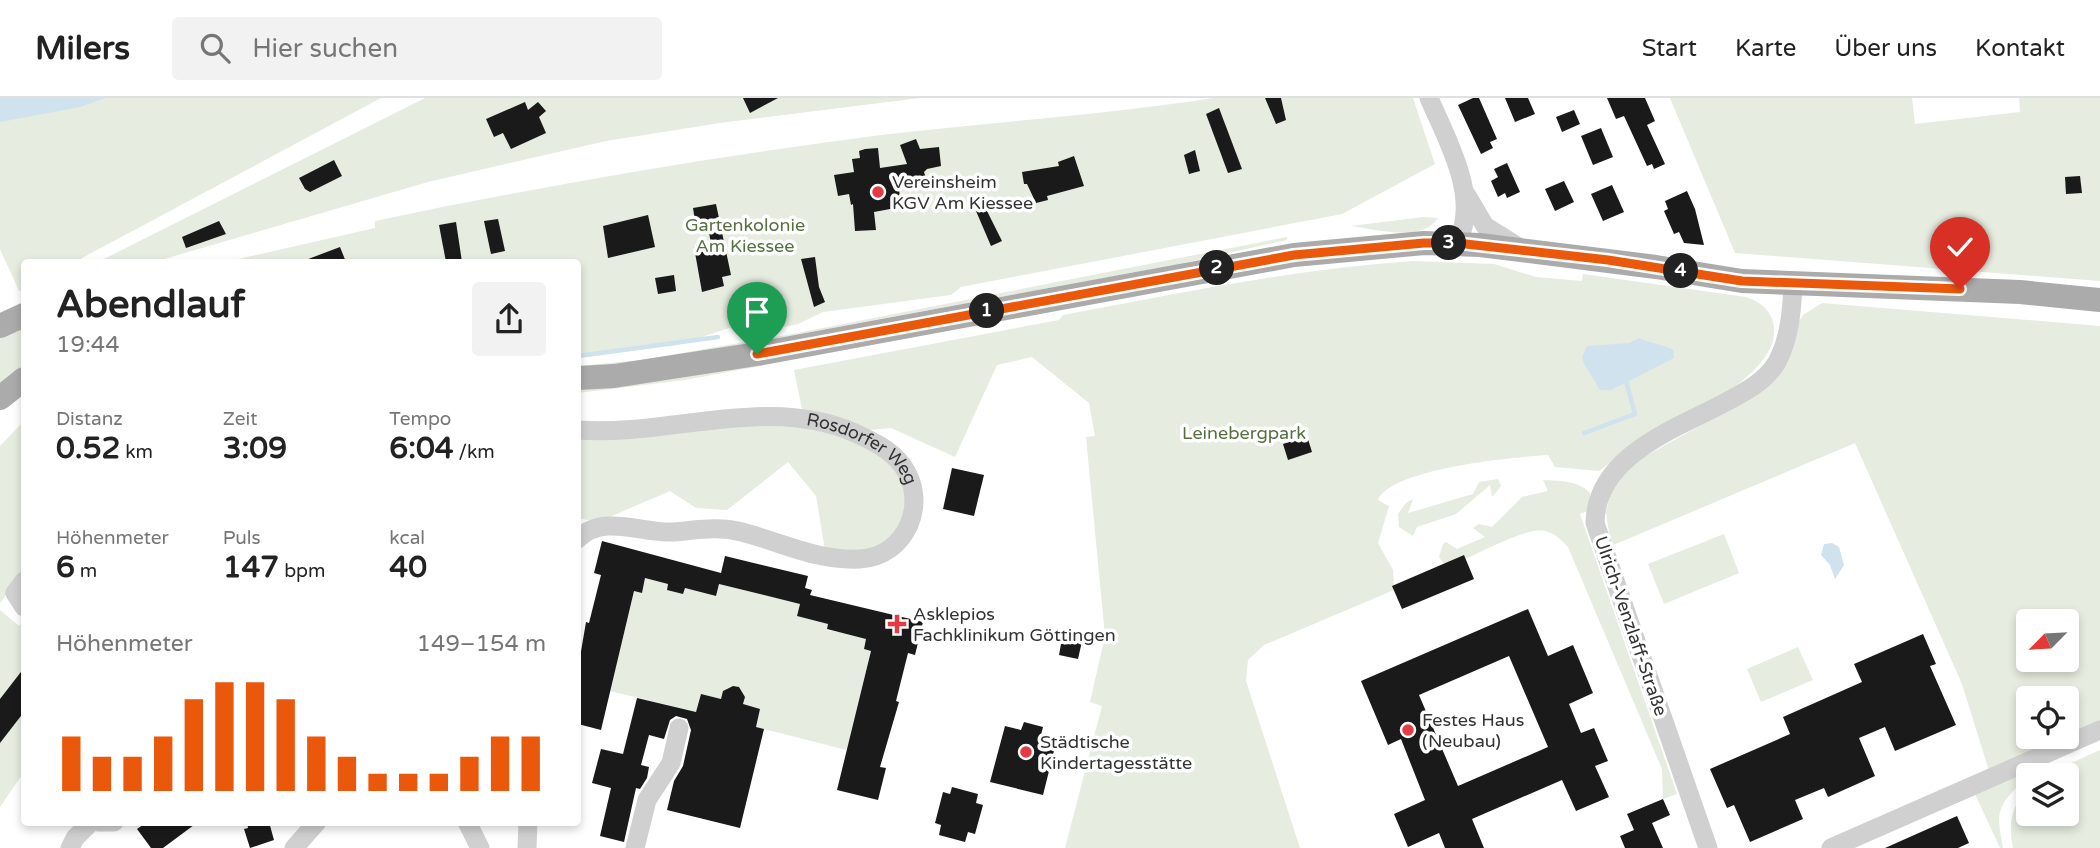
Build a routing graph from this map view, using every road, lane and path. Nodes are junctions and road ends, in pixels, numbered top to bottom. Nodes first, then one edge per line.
1 (1429, 98) edge
2 (1456, 165) junction
3 (1463, 187) junction
4 (1457, 243) junction
5 (1528, 251) junction
6 (1793, 283) junction
7 (2100, 300) edge
8 (21, 316) edge
9 (0, 326) edge
10 (581, 378) edge
11 (21, 381) edge
12 (0, 398) edge
13 (581, 430) edge
14 (581, 537) edge
15 (21, 585) edge
16 (21, 602) edge
17 (679, 728) dead end
18 (2100, 730) edge
19 (87, 826) edge
20 (313, 826) edge
21 (469, 826) edge
22 (528, 826) edge
23 (70, 848) edge
24 (294, 848) edge
25 (480, 848) edge
26 (527, 848) edge
27 (635, 848) edge
28 (1707, 848) edge
29 (1831, 848) edge

1 - 2 street
2 - 3 street
2 - 4 street
3 - 4 street
3 - 5 street
4 - 5 main road
4 - 10 main road
5 - 6 main road
6 - 7 main road
6 - 28 street, Ulrich-Venzlaff-Straße
8 - 9 main road
11 - 12 main road
13 - 14 street, Rosdorfer Weg
15 - 16 street
17 - 27 street
18 - 29 street
19 - 23 street
20 - 24 street
21 - 25 street
22 - 26 street

